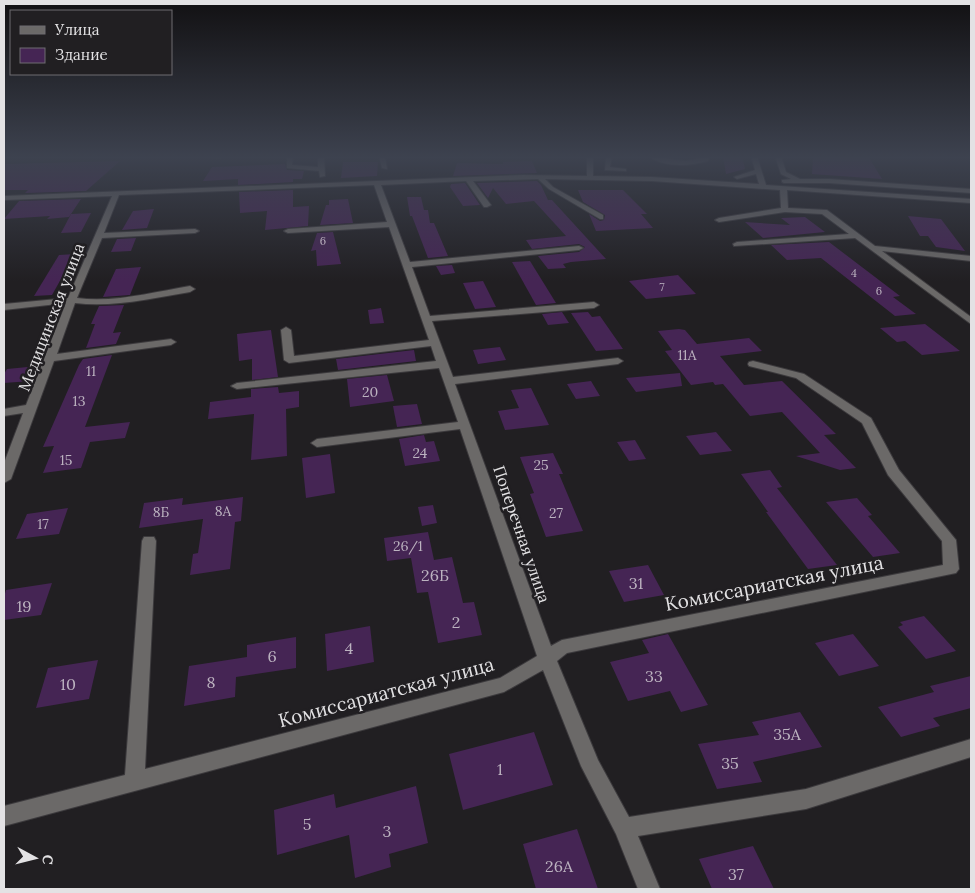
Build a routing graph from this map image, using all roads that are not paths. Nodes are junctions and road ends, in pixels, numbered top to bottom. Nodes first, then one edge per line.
1 (41, 198) edge
2 (115, 198) edge
3 (387, 198) edge
4 (481, 198) edge
5 (567, 198) edge
6 (783, 198) edge
7 (923, 198) edge
8 (4, 199) edge
9 (971, 201) edge
10 (487, 205) dead end
11 (784, 210) junction
12 (600, 217) dead end
13 (719, 220) dead end
14 (392, 224) junction
15 (195, 231) dead end
16 (288, 231) dead end
17 (99, 236) junction
18 (855, 236) junction
19 (737, 244) dead end
20 (579, 248) dead end
21 (872, 248) junction
22 (971, 258) edge
23 (407, 265) junction
24 (190, 289) dead end
25 (72, 300) junction
26 (594, 305) dead end
27 (4, 307) edge
28 (427, 320) junction
29 (971, 321) edge
30 (286, 330) dead end
31 (171, 342) dead end
32 (435, 342) junction
33 (50, 358) junction
34 (618, 361) dead end
35 (443, 364) junction
36 (753, 364) dead end
37 (449, 381) junction
38 (237, 386) dead end
39 (32, 408) junction
40 (4, 412) edge
41 (465, 425) junction
42 (317, 443) dead end
43 (4, 479) edge
44 (149, 541) dead end
45 (547, 659) junction
46 (971, 748) edge
47 (134, 781) junction
48 (4, 816) edge
49 (624, 828) junction
50 (649, 889) edge

1 - 8 street
2 - 17 street, Медицинская улица
3 - 14 street, Поперечная улица
4 - 10 street
5 - 12 street
6 - 11 street
7 - 9 street
11 - 13 street
11 - 18 street
14 - 16 street
14 - 23 street, Поперечная улица
15 - 17 street
17 - 25 street, Медицинская улица
18 - 19 street
18 - 21 street
20 - 23 street
21 - 22 street
21 - 29 street
23 - 28 street, Поперечная улица
24 - 25 street
25 - 27 street
25 - 33 street, Медицинская улица
26 - 28 street
28 - 32 street, Поперечная улица
30 - 32 street
31 - 33 street
32 - 35 street, Поперечная улица
33 - 39 street, Медицинская улица
34 - 37 street
35 - 37 street, Поперечная улица
35 - 38 street
36 - 45 street, Комиссариатская улица
37 - 41 street, Поперечная улица
39 - 40 street
39 - 43 street, Медицинская улица
41 - 42 street
41 - 45 street, Поперечная улица
44 - 47 street
45 - 47 street, Комиссариатская улица
45 - 49 street, Поперечная улица
46 - 49 street
47 - 48 street, Комиссариатская улица
49 - 50 street, Поперечная улица

